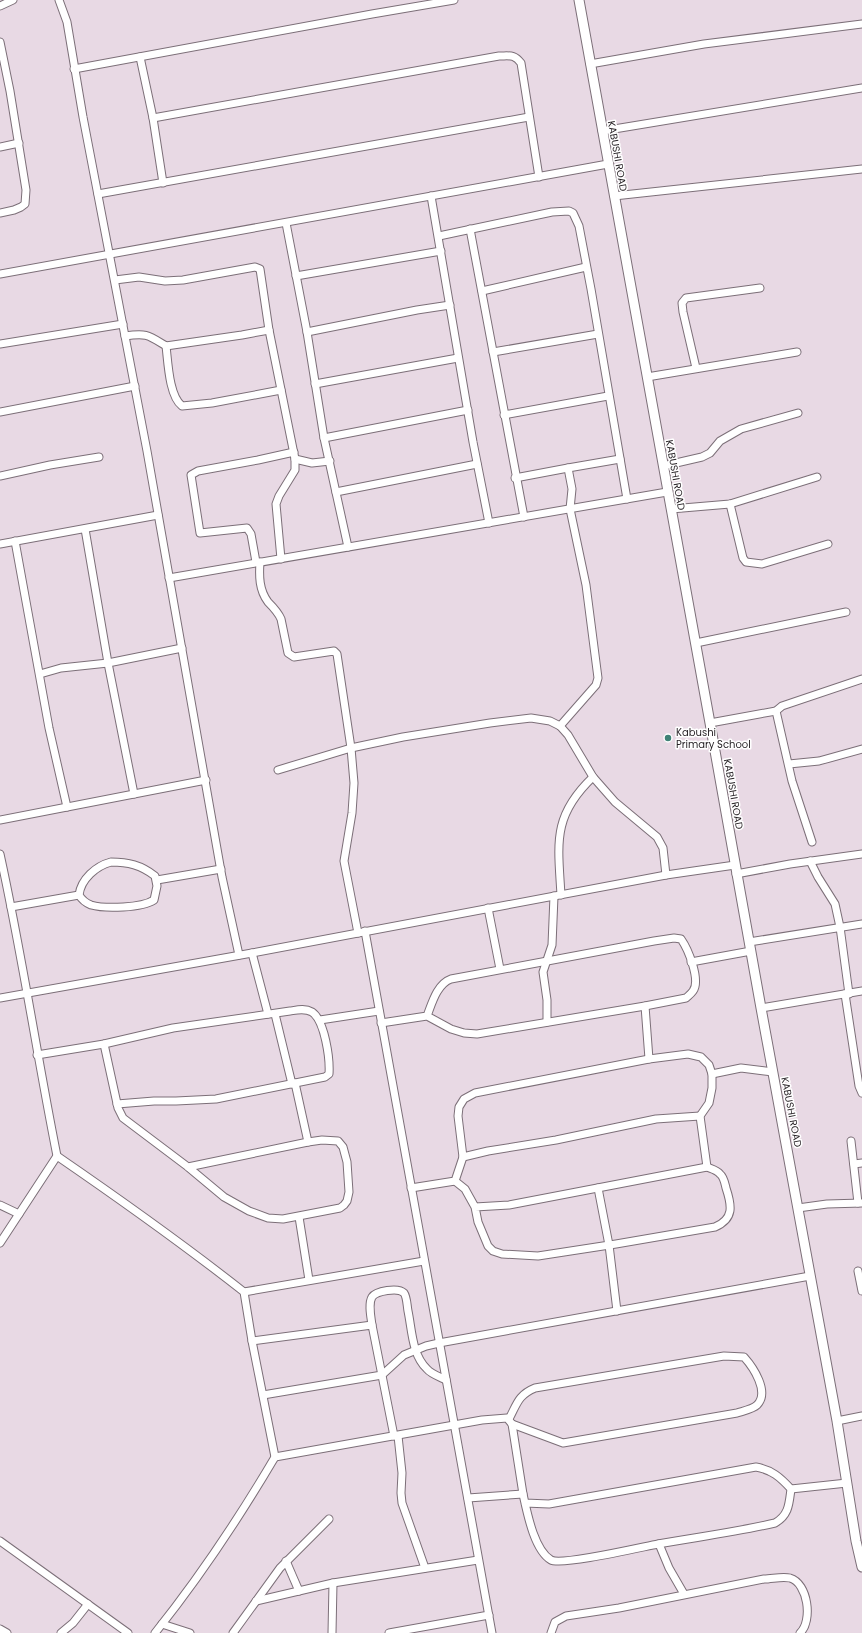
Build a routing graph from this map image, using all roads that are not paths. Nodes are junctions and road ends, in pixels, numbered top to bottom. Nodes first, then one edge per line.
1 (12, 0) edge
2 (59, 0) edge
3 (454, 0) edge
4 (579, 0) edge
5 (0, 6) edge
6 (862, 24) edge
7 (0, 42) edge
8 (140, 57) junction
9 (590, 64) junction
10 (74, 69) junction
11 (862, 88) edge
12 (529, 117) junction
13 (153, 118) junction
14 (602, 131) junction
15 (19, 143) junction
16 (0, 147) edge
17 (608, 164) junction
18 (862, 169) edge
19 (539, 177) junction
20 (163, 182) junction
21 (98, 194) junction
22 (431, 196) junction
23 (614, 196) junction
24 (0, 213) edge
25 (286, 223) junction
26 (470, 230) junction
27 (439, 236) junction
28 (441, 251) junction
29 (109, 255) junction
30 (586, 268) junction
31 (0, 274) edge
32 (296, 276) junction
33 (115, 280) junction
34 (760, 288) dead end
35 (482, 291) junction
36 (450, 305) junction
37 (123, 324) junction
38 (269, 330) junction
39 (307, 332) junction
40 (598, 334) junction
41 (125, 336) junction
42 (0, 344) edge
43 (166, 346) junction
44 (493, 352) junction
45 (797, 352) dead end
46 (458, 358) junction
47 (696, 368) junction
48 (647, 377) junction
49 (315, 384) junction
50 (135, 386) junction
51 (281, 390) junction
52 (608, 396) junction
53 (468, 410) junction
54 (0, 412) edge
55 (798, 413) dead end
56 (504, 415) junction
57 (324, 438) junction
58 (294, 452) junction
59 (99, 456) dead end
60 (620, 459) junction
61 (295, 460) junction
62 (330, 461) junction
63 (477, 464) junction
64 (663, 466) junction
65 (568, 468) junction
66 (0, 476) edge
67 (817, 477) dead end
68 (515, 478) junction
69 (336, 492) junction
70 (667, 492) junction
71 (627, 499) junction
72 (730, 504) junction
73 (570, 509) junction
74 (671, 509) junction
75 (158, 515) junction
76 (524, 517) junction
77 (489, 523) junction
78 (85, 529) junction
79 (15, 541) junction
80 (0, 544) edge
81 (828, 544) dead end
82 (348, 548) junction
83 (281, 559) junction
84 (258, 562) junction
85 (169, 578) junction
86 (846, 612) dead end
87 (696, 643) junction
88 (182, 648) junction
89 (108, 663) junction
90 (40, 674) junction
91 (862, 679) edge
92 (776, 711) junction
93 (710, 723) junction
94 (560, 726) junction
95 (351, 748) junction
96 (862, 749) edge
97 (789, 764) junction
98 (278, 770) dead end
99 (593, 777) junction
100 (206, 780) junction
101 (134, 794) junction
102 (66, 807) junction
103 (0, 820) edge
104 (812, 842) dead end
105 (0, 854) edge
106 (862, 854) edge
107 (810, 861) junction
108 (221, 869) junction
109 (736, 869) junction
110 (666, 875) junction
111 (157, 880) junction
112 (79, 895) junction
113 (561, 895) junction
114 (554, 896) junction
115 (11, 907) junction
116 (488, 908) junction
117 (862, 924) edge
118 (840, 927) junction
119 (361, 932) junction
120 (749, 942) junction
121 (751, 951) junction
122 (252, 953) junction
123 (239, 955) junction
124 (547, 960) junction
125 (692, 962) junction
126 (500, 969) junction
127 (862, 991) edge
128 (26, 993) junction
129 (847, 994) junction
130 (0, 998) edge
131 (645, 1006) junction
132 (761, 1008) junction
133 (379, 1011) junction
134 (271, 1014) junction
135 (427, 1016) junction
136 (320, 1020) junction
137 (547, 1022) junction
138 (381, 1023) junction
139 (104, 1044) junction
140 (37, 1055) junction
141 (649, 1059) junction
142 (773, 1072) junction
143 (712, 1074) junction
144 (294, 1084) junction
145 (862, 1093) edge
146 (117, 1104) junction
147 (700, 1116) junction
148 (851, 1141) dead end
149 (308, 1142) junction
150 (57, 1156) junction
151 (463, 1158) junction
152 (862, 1163) edge
153 (854, 1164) junction
154 (188, 1167) junction
155 (707, 1167) junction
156 (455, 1180) junction
157 (411, 1188) junction
158 (598, 1188) junction
159 (860, 1203) edge
160 (0, 1205) edge
161 (475, 1207) junction
162 (798, 1208) junction
163 (19, 1214) junction
164 (299, 1217) junction
165 (0, 1243) edge
166 (609, 1245) junction
167 (424, 1261) junction
168 (858, 1271) dead end
169 (810, 1276) junction
170 (309, 1280) junction
171 (862, 1291) edge
172 (244, 1292) junction
173 (617, 1311) junction
174 (372, 1325) junction
175 (252, 1341) junction
176 (439, 1343) junction
177 (416, 1350) junction
178 (382, 1375) junction
179 (446, 1380) junction
180 (262, 1395) junction
181 (862, 1416) edge
182 (837, 1421) junction
183 (510, 1422) junction
184 (454, 1426) junction
185 (396, 1436) junction
186 (275, 1457) junction
187 (847, 1483) junction
188 (791, 1489) junction
189 (523, 1494) junction
190 (468, 1498) junction
191 (525, 1503) junction
192 (329, 1519) dead end
193 (0, 1541) edge
194 (659, 1544) junction
195 (478, 1560) junction
196 (286, 1562) junction
197 (862, 1567) edge
198 (425, 1568) junction
199 (333, 1583) junction
200 (299, 1591) junction
201 (684, 1594) junction
202 (256, 1601) junction
203 (88, 1604) junction
204 (489, 1615) junction
205 (162, 1624) junction
206 (435, 1625) junction
207 (0, 1629) edge
208 (7, 1633) edge
209 (61, 1633) edge
210 (128, 1633) edge
211 (155, 1633) edge
212 (190, 1633) edge
213 (233, 1633) edge
214 (332, 1633) edge
215 (389, 1633) edge
216 (436, 1633) edge
217 (492, 1633) edge
218 (551, 1633) edge
219 (800, 1633) edge

1 - 5 street
2 - 10 street
3 - 8 street
4 - 9 main road, KABUSHI ROAD
6 - 9 street
7 - 15 street
8 - 10 street
8 - 13 street
9 - 14 main road, KABUSHI ROAD
10 - 21 street
11 - 14 street
12 - 13 street
12 - 19 street
12 - 20 street
13 - 20 street
14 - 17 main road, KABUSHI ROAD
15 - 16 street
15 - 24 street
17 - 19 street
17 - 23 main road, KABUSHI ROAD
18 - 23 street
19 - 22 street
20 - 21 street
21 - 29 street
22 - 25 street
22 - 27 street
23 - 48 main road, KABUSHI ROAD
25 - 29 street
25 - 32 street
26 - 27 street
26 - 30 street
26 - 35 street
27 - 28 street
28 - 32 street
28 - 36 street
29 - 31 street
29 - 33 street
30 - 35 street
30 - 40 street
32 - 39 street
33 - 37 street
33 - 38 street
34 - 47 street
35 - 44 street
36 - 39 street
36 - 46 street
37 - 41 street
37 - 42 street
38 - 43 street
38 - 51 street
39 - 49 street
40 - 44 street
40 - 52 street
41 - 43 street
41 - 50 street
43 - 51 street
44 - 56 street
45 - 47 street
46 - 49 street
46 - 53 street
47 - 48 street
48 - 64 main road, KABUSHI ROAD
49 - 57 street
50 - 54 street
50 - 75 street
51 - 58 street
52 - 56 street
52 - 60 street
53 - 57 street
53 - 63 street
55 - 64 street
56 - 68 street
57 - 62 street
58 - 61 street
58 - 84 street
59 - 66 street
60 - 65 street
60 - 71 street
61 - 62 street
61 - 83 street
62 - 69 street
63 - 69 street
63 - 77 street
64 - 70 main road, KABUSHI ROAD
65 - 68 street
65 - 73 street
67 - 72 street
68 - 76 street
69 - 82 street
70 - 71 street
70 - 74 main road, KABUSHI ROAD
71 - 73 street
72 - 74 street
72 - 81 street
73 - 76 street
73 - 94 street
74 - 87 main road, KABUSHI ROAD
75 - 78 street
75 - 85 street
76 - 77 street
77 - 82 street
78 - 79 street
78 - 89 street
79 - 80 street
79 - 90 street
82 - 83 street
83 - 84 street
84 - 85 street
84 - 95 street
85 - 88 street
86 - 87 street
87 - 93 main road, KABUSHI ROAD
88 - 89 street
88 - 100 street
89 - 90 street
89 - 101 street
90 - 102 street
91 - 92 street
92 - 93 street
92 - 97 street
93 - 109 main road, KABUSHI ROAD
94 - 95 street
94 - 99 street
95 - 98 street
95 - 119 street
96 - 97 street
97 - 104 street
99 - 110 street
99 - 113 street
100 - 101 street
100 - 108 street
101 - 102 street
102 - 103 street
105 - 115 street
106 - 107 street
107 - 109 street
107 - 118 street
108 - 111 street
108 - 123 street
109 - 110 street
109 - 120 main road, KABUSHI ROAD
110 - 113 street
111 - 112 street
111 - 112 street
112 - 115 street
113 - 114 street
114 - 116 street
114 - 124 street
115 - 128 street
116 - 119 street
116 - 126 street
117 - 118 street
118 - 120 street
118 - 129 street
119 - 122 street
119 - 133 street
120 - 121 main road, KABUSHI ROAD
121 - 125 street
121 - 132 main road, KABUSHI ROAD
122 - 123 street
122 - 134 street
123 - 128 street
124 - 125 street
124 - 126 street
124 - 137 street
125 - 131 street
126 - 135 street
127 - 129 street
128 - 130 street
128 - 140 street
129 - 132 street
129 - 145 street
131 - 137 street
131 - 141 street
132 - 142 main road, KABUSHI ROAD
133 - 136 street
133 - 138 street
134 - 136 street
134 - 139 street
134 - 144 street
135 - 137 street
135 - 138 street
136 - 144 street
138 - 157 street
139 - 140 street
139 - 146 street
140 - 150 street
141 - 143 street
141 - 151 street
142 - 143 street
142 - 162 main road, KABUSHI ROAD
143 - 147 street
144 - 146 street
144 - 149 street
146 - 154 street
147 - 151 street
147 - 155 street
148 - 153 street
149 - 154 street
149 - 164 street
150 - 163 street
150 - 172 street
151 - 156 street
152 - 153 street
153 - 159 street
154 - 164 street
155 - 158 street
155 - 166 street
156 - 157 street
156 - 161 street
157 - 167 street
158 - 161 street
158 - 166 street
159 - 162 street
160 - 163 street
161 - 166 street
162 - 169 main road, KABUSHI ROAD
163 - 165 street
164 - 170 street
166 - 173 street
167 - 170 street
167 - 176 street
168 - 171 street
169 - 173 street
169 - 182 main road, KABUSHI ROAD
170 - 172 street
172 - 175 street
173 - 176 street
174 - 175 street
174 - 177 street
174 - 178 street
175 - 180 street
176 - 177 street
176 - 179 street
177 - 178 street
177 - 179 street
178 - 180 street
178 - 185 street
179 - 184 street
180 - 186 street
181 - 182 street
182 - 187 main road, KABUSHI ROAD
183 - 183 street
183 - 184 street
183 - 189 street
184 - 185 street
184 - 190 street
185 - 186 street
185 - 198 street
186 - 205 street
187 - 188 street
187 - 197 main road, KABUSHI ROAD
188 - 191 street
188 - 194 street
189 - 190 street
189 - 191 street
190 - 195 street
191 - 194 street
192 - 196 street
193 - 203 street
194 - 201 street
195 - 198 street
195 - 204 street
196 - 200 street
196 - 202 street
198 - 199 street
199 - 200 street
199 - 214 street
200 - 202 street
201 - 218 street
201 - 219 street
202 - 213 street
203 - 209 street
203 - 210 street
204 - 206 street
204 - 217 street
205 - 211 street
205 - 212 street
206 - 215 street
206 - 216 street
207 - 208 street

